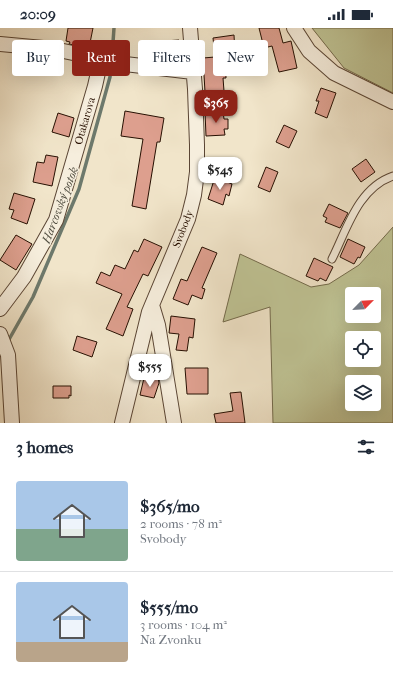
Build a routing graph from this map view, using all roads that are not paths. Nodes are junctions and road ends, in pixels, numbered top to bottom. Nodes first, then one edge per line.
1 (190, 28) edge
2 (294, 28) edge
3 (191, 40) edge
4 (0, 44) edge
5 (72, 53) edge
6 (98, 76) edge
7 (193, 76) edge
8 (393, 102) edge
9 (393, 176) edge
10 (332, 259) dead end
11 (152, 305) junction
12 (0, 309) edge
13 (0, 334) edge
14 (12, 423) edge
15 (122, 423) edge
16 (174, 423) edge

1 - 3 street, Svobody
2 - 8 street
4 - 5 street
6 - 12 street, Otakarova
7 - 11 street, Svobody
9 - 10 lane
11 - 15 street, Svobody
11 - 16 street
13 - 14 street

